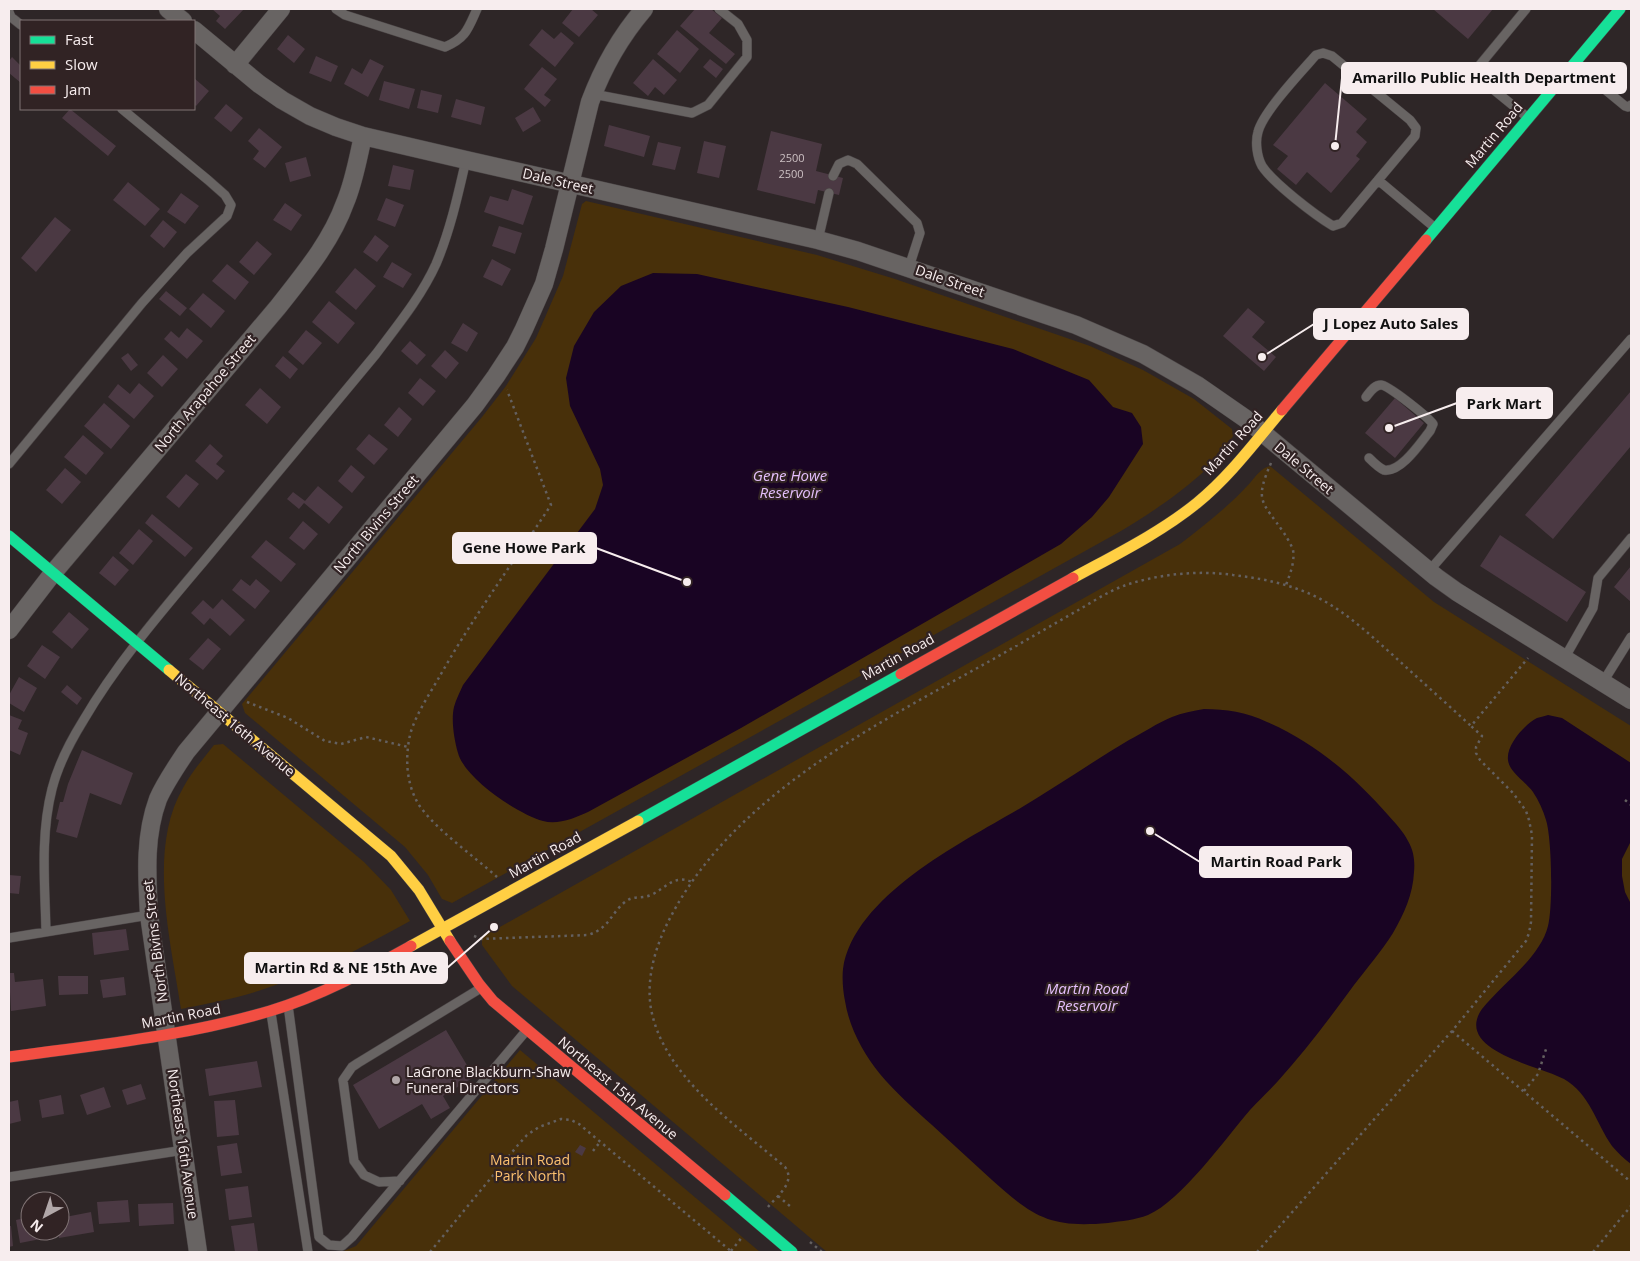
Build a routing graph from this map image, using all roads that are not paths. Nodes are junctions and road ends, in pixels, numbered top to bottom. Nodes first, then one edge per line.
1 (168, 9) edge
2 (281, 9) edge
3 (336, 9) edge
4 (477, 9) edge
5 (644, 9) edge
6 (719, 9) edge
7 (1526, 9) edge
8 (9, 12) edge
9 (1614, 13) edge
10 (182, 20) edge
11 (20, 24) edge
12 (195, 31) edge
13 (1574, 64) junction
14 (235, 65) junction
15 (593, 94) junction
16 (1631, 105) edge
17 (123, 110) edge
18 (1528, 118) junction
19 (362, 136) junction
20 (466, 160) junction
21 (833, 176) dead end
22 (1378, 180) junction
23 (570, 183) junction
24 (830, 193) dead end
25 (1436, 228) junction
26 (818, 240) junction
27 (909, 267) junction
28 (1631, 339) edge
29 (1366, 397) dead end
30 (1262, 433) junction
31 (1369, 458) dead end
32 (9, 464) edge
33 (9, 536) edge
34 (1631, 538) edge
35 (1428, 571) junction
36 (53, 573) junction
37 (9, 630) edge
38 (1631, 637) edge
39 (136, 643) junction
40 (1564, 659) junction
41 (1603, 682) junction
42 (1631, 700) edge
43 (219, 712) junction
44 (148, 915) junction
45 (443, 929) junction
46 (46, 932) junction
47 (9, 938) edge
48 (481, 988) junction
49 (288, 1005) junction
50 (271, 1011) junction
51 (526, 1031) junction
52 (167, 1036) junction
53 (9, 1057) edge
54 (184, 1150) junction
55 (9, 1177) edge
56 (400, 1181) junction
57 (198, 1252) edge
58 (308, 1252) edge
59 (792, 1252) edge

1 - 10 street
2 - 14 street
3 - 4 lane
5 - 15 street, North Bivins Street
6 - 15 lane
7 - 18 lane
8 - 11 lane
9 - 13 street, Martin Road
12 - 14 street, Dale Street
13 - 16 lane
13 - 18 street, Martin Road
14 - 19 street, Dale Street
15 - 23 street, North Bivins Street
17 - 32 lane
18 - 25 street, Martin Road
19 - 20 street, Dale Street
19 - 36 street, North Arapahoe Street
20 - 23 street, Dale Street
20 - 39 lane
21 - 27 lane
22 - 22 lane
22 - 25 lane
23 - 26 street, Dale Street
23 - 43 street, North Bivins Street
24 - 26 lane
25 - 30 street, Martin Road
26 - 27 street, Dale Street
27 - 30 street, Dale Street
28 - 35 lane
29 - 31 lane
30 - 35 street, Dale Street
30 - 45 street, Martin Road
33 - 36 street, Northeast 16th Avenue
34 - 40 lane
35 - 40 street, Dale Street
36 - 37 street, North Arapahoe Street
36 - 39 street, Northeast 16th Avenue
38 - 41 lane
39 - 43 street, Northeast 16th Avenue
39 - 46 lane
40 - 41 street, Dale Street
41 - 42 street, Dale Street
43 - 44 street, North Bivins Street
43 - 45 street, Northeast 16th Avenue
44 - 46 lane
44 - 52 street, North Bivins Street
45 - 48 street, Northeast 15th Avenue
45 - 49 street, Martin Road
46 - 47 lane
48 - 51 street, Northeast 15th Avenue
48 - 56 lane
49 - 50 street, Martin Road
49 - 56 lane
50 - 52 street, Martin Road
50 - 58 lane
51 - 56 lane
51 - 59 street, Northeast 15th Avenue
52 - 53 street, Martin Road
52 - 54 street, Northeast 16th Avenue
54 - 55 lane
54 - 57 street, Northeast 16th Avenue

